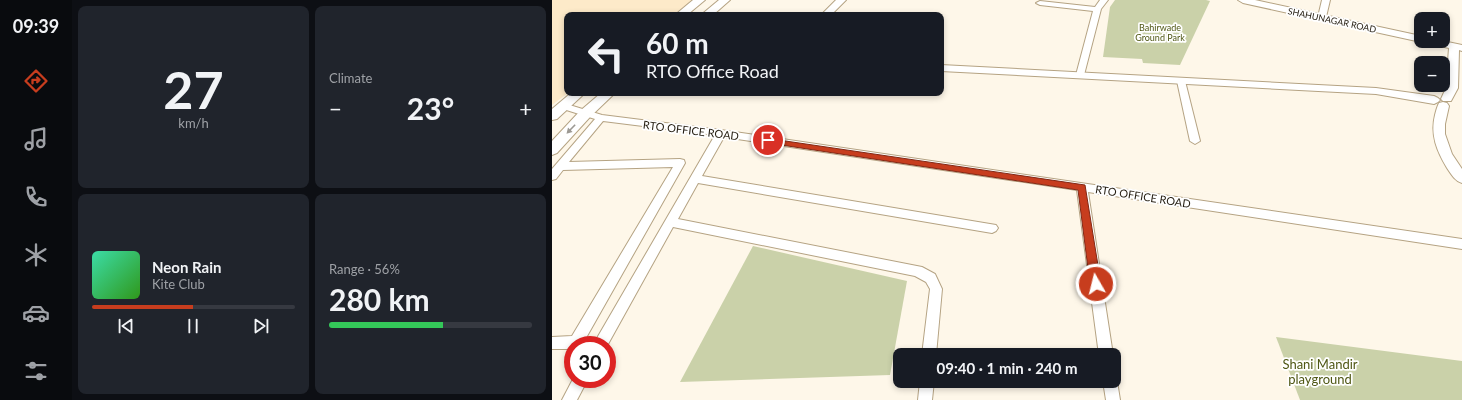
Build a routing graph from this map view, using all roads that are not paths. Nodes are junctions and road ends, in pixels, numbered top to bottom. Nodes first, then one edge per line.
1 (700, 0) edge
2 (725, 0) edge
3 (842, 0) edge
4 (1104, 0) edge
5 (1243, 0) edge
6 (1326, 0) edge
7 (1040, 3) dead end
8 (1097, 10) junction
9 (684, 12) edge
10 (710, 12) edge
11 (829, 12) edge
12 (1322, 17) junction
13 (1414, 37) edge
14 (1458, 47) edge
15 (944, 68) edge
16 (1080, 75) junction
17 (1181, 81) junction
18 (576, 96) edge
19 (606, 96) edge
20 (1441, 102) junction
21 (564, 106) junction
22 (585, 114) junction
23 (552, 116) edge
24 (601, 118) junction
25 (721, 133) junction
26 (1195, 141) dead end
27 (552, 150) edge
28 (561, 166) junction
29 (552, 176) edge
30 (1462, 178) edge
31 (695, 179) junction
32 (1082, 187) junction
33 (670, 222) junction
34 (992, 228) dead end
35 (1462, 244) edge
36 (605, 336) edge
37 (552, 342) edge
38 (930, 348) edge
39 (1105, 348) edge
40 (575, 388) edge
41 (926, 388) edge
42 (1111, 388) edge
43 (568, 400) edge
44 (925, 400) edge
45 (1113, 400) edge

1 - 9 main road
2 - 10 main road
3 - 11 street
4 - 8 street
5 - 12 street, SHAHUNAGAR ROAD
6 - 12 street
7 - 8 street
8 - 16 street
12 - 13 street, SHAHUNAGAR ROAD
14 - 20 street
15 - 16 street
16 - 17 street
17 - 20 street
17 - 26 street
18 - 21 main road
19 - 22 main road
20 - 30 street
21 - 22 street, RTO OFFICE ROAD
21 - 23 main road
22 - 24 street, RTO OFFICE ROAD
22 -> 27 main road
24 - 25 street, RTO OFFICE ROAD
24 - 28 street
25 - 31 street
25 - 32 street, RTO OFFICE ROAD
28 - 29 street
28 - 37 street
31 - 33 street
31 - 34 street
32 - 35 street, RTO OFFICE ROAD
32 - 39 street
33 - 36 street
33 - 38 street
40 - 43 street
41 - 44 street
42 - 45 street

